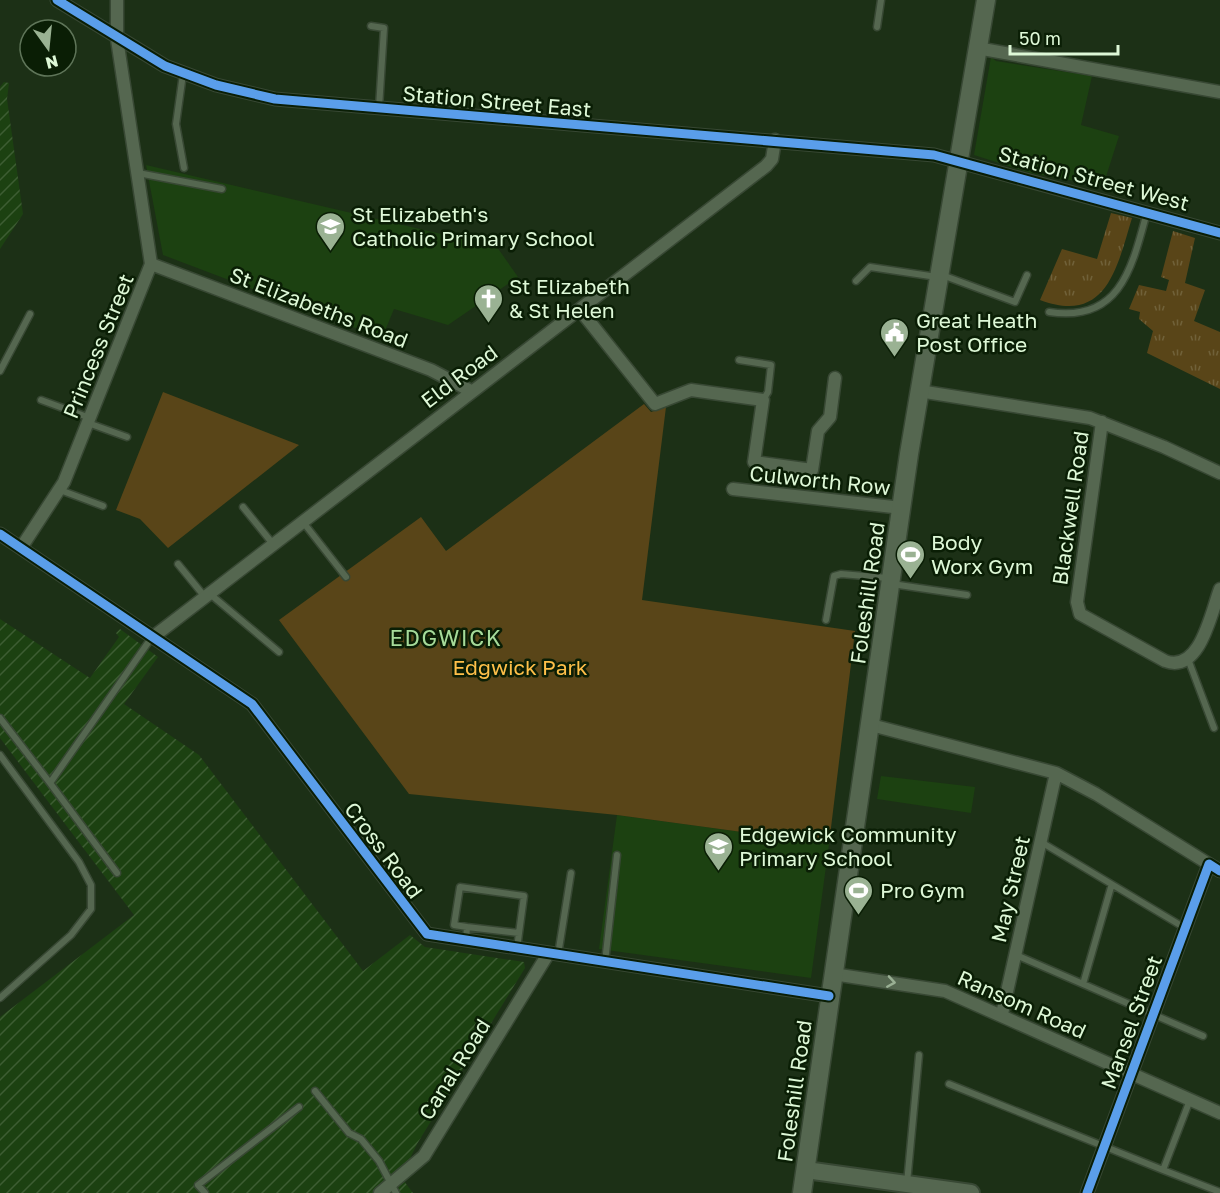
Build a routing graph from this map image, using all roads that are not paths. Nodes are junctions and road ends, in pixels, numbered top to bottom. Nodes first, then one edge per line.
1 (57, 0) edge
2 (117, 0) edge
3 (881, 0) edge
4 (986, 0) edge
5 (371, 26) dead end
6 (877, 27) dead end
7 (117, 39) junction
8 (977, 48) junction
9 (183, 74) junction
10 (1220, 92) edge
11 (380, 108) junction
12 (775, 140) junction
13 (958, 160) junction
14 (184, 168) dead end
15 (137, 172) junction
16 (222, 189) dead end
17 (1147, 212) junction
18 (1220, 233) edge
19 (151, 264) junction
20 (938, 275) junction
21 (1028, 275) dead end
22 (856, 281) dead end
23 (581, 311) junction
24 (1049, 312) dead end
25 (30, 314) dead end
26 (739, 360) dead end
27 (0, 371) edge
28 (835, 378) dead end
29 (919, 390) junction
30 (471, 391) junction
31 (41, 400) dead end
32 (763, 400) junction
33 (89, 421) junction
34 (1102, 422) junction
35 (127, 437) dead end
36 (1220, 473) edge
37 (733, 489) dead end
38 (59, 490) junction
39 (103, 506) dead end
40 (243, 507) dead end
41 (902, 508) junction
42 (303, 522) junction
43 (0, 534) edge
44 (273, 544) junction
45 (21, 548) junction
46 (178, 564) dead end
47 (346, 577) dead end
48 (891, 581) junction
49 (1220, 589) edge
50 (208, 595) junction
51 (968, 595) dead end
52 (826, 620) dead end
53 (153, 637) junction
54 (279, 652) dead end
55 (1188, 659) junction
56 (0, 718) edge
57 (871, 725) junction
58 (1214, 728) dead end
59 (0, 756) edge
60 (1056, 773) junction
61 (50, 783) junction
62 (1041, 842) junction
63 (617, 855) dead end
64 (1209, 864) junction
65 (1220, 871) edge
66 (117, 873) dead end
67 (571, 873) dead end
68 (1111, 886) junction
69 (468, 927) junction
70 (1185, 928) junction
71 (519, 933) junction
72 (466, 941) junction
73 (517, 949) junction
74 (553, 954) junction
75 (1015, 954) junction
76 (605, 962) junction
77 (833, 974) junction
78 (1083, 984) junction
79 (829, 996) junction
80 (0, 998) edge
81 (1002, 1014) junction
82 (1152, 1014) junction
83 (1203, 1036) dead end
84 (919, 1055) dead end
85 (1130, 1074) junction
86 (949, 1084) dead end
87 (315, 1091) dead end
88 (1190, 1100) junction
89 (299, 1107) dead end
90 (1220, 1113) edge
91 (1103, 1148) junction
92 (806, 1170) junction
93 (1163, 1170) junction
94 (907, 1184) junction
95 (393, 1189) edge
96 (1220, 1192) edge
97 (205, 1193) edge
98 (380, 1193) edge
99 (802, 1193) edge
100 (971, 1193) edge
101 (1087, 1193) edge

1 - 7 street, Station Street East
2 - 7 street, Princess Street
3 - 6 lane
4 - 8 main road, Foleshill Road
5 - 11 lane
7 - 9 street, Station Street East
7 - 15 street, Princess Street
8 - 10 street
8 - 13 main road, Foleshill Road
9 - 11 street, Station Street East
9 - 14 lane
11 - 12 street, Station Street East
12 - 13 street, Station Street East
12 - 23 street, Eld Road
13 - 17 street, Station Street West
13 - 20 main road, Foleshill Road
15 - 16 lane
15 - 19 street, Princess Street
17 - 18 street, Station Street West
17 - 24 lane
19 - 30 street, St Elizabeths Road
19 - 33 street, Princess Street
20 - 21 lane
20 - 22 lane
20 - 29 main road, Foleshill Road
23 - 30 street, Eld Road
23 - 32 street
25 - 27 lane
26 - 32 lane
28 - 32 street
29 - 34 street, Blackwell Road
29 - 41 main road, Foleshill Road
30 - 42 street, Eld Road
31 - 33 lane
33 - 35 lane
33 - 38 street, Princess Street
34 - 36 street, Blackwell Road
34 - 55 street, Blackwell Road
37 - 41 street, Culworth Row
38 - 39 lane
38 - 45 street, Princess Street
40 - 44 lane
41 - 48 main road, Foleshill Road
42 - 44 street, Eld Road
42 - 47 lane
43 - 45 street, Cross Road
44 - 50 street, Eld Road
45 - 53 street, Cross Road
46 - 50 lane
48 - 51 lane
48 - 52 lane
48 - 57 main road, Foleshill Road
49 - 55 street
50 - 53 street, Eld Road
50 - 54 lane
53 - 61 lane
53 - 72 street, Cross Road
55 - 58 lane
56 - 61 lane
57 - 60 street
57 - 77 main road, Foleshill Road
59 - 80 lane
60 - 62 street, May Street
60 - 64 street
61 - 66 lane
62 - 68 lane
62 - 75 street, May Street
63 - 76 lane
64 - 65 street
64 - 70 street, Mansel Street
67 - 74 lane
68 - 70 lane
68 - 78 lane
69 - 71 lane
69 - 71 lane
69 - 72 lane
70 - 82 street, Mansel Street
71 - 73 lane
72 - 73 street, Cross Road
73 - 74 street, Cross Road
74 - 76 street, Cross Road
74 - 95 street, Canal Road
75 - 78 lane
75 - 81 street, May Street
76 - 79 street, Cross Road
77 - 79 main road, Foleshill Road
77 -> 81 street, Ransom Road
78 - 82 lane
79 - 92 main road, Foleshill Road
81 - 85 street, Ransom Road
82 - 83 lane
82 - 85 street, Mansel Street
84 - 94 lane
85 - 88 street, Ransom Road
85 - 91 street, Mansel Street
86 - 91 lane
87 - 95 lane
88 - 90 street, Ransom Road
88 - 93 lane
89 - 97 lane
91 - 93 lane
91 - 101 street, Mansel Street
92 - 94 street
92 - 99 main road, Foleshill Road
93 - 96 lane
94 - 100 street
95 - 98 street, Canal Road

